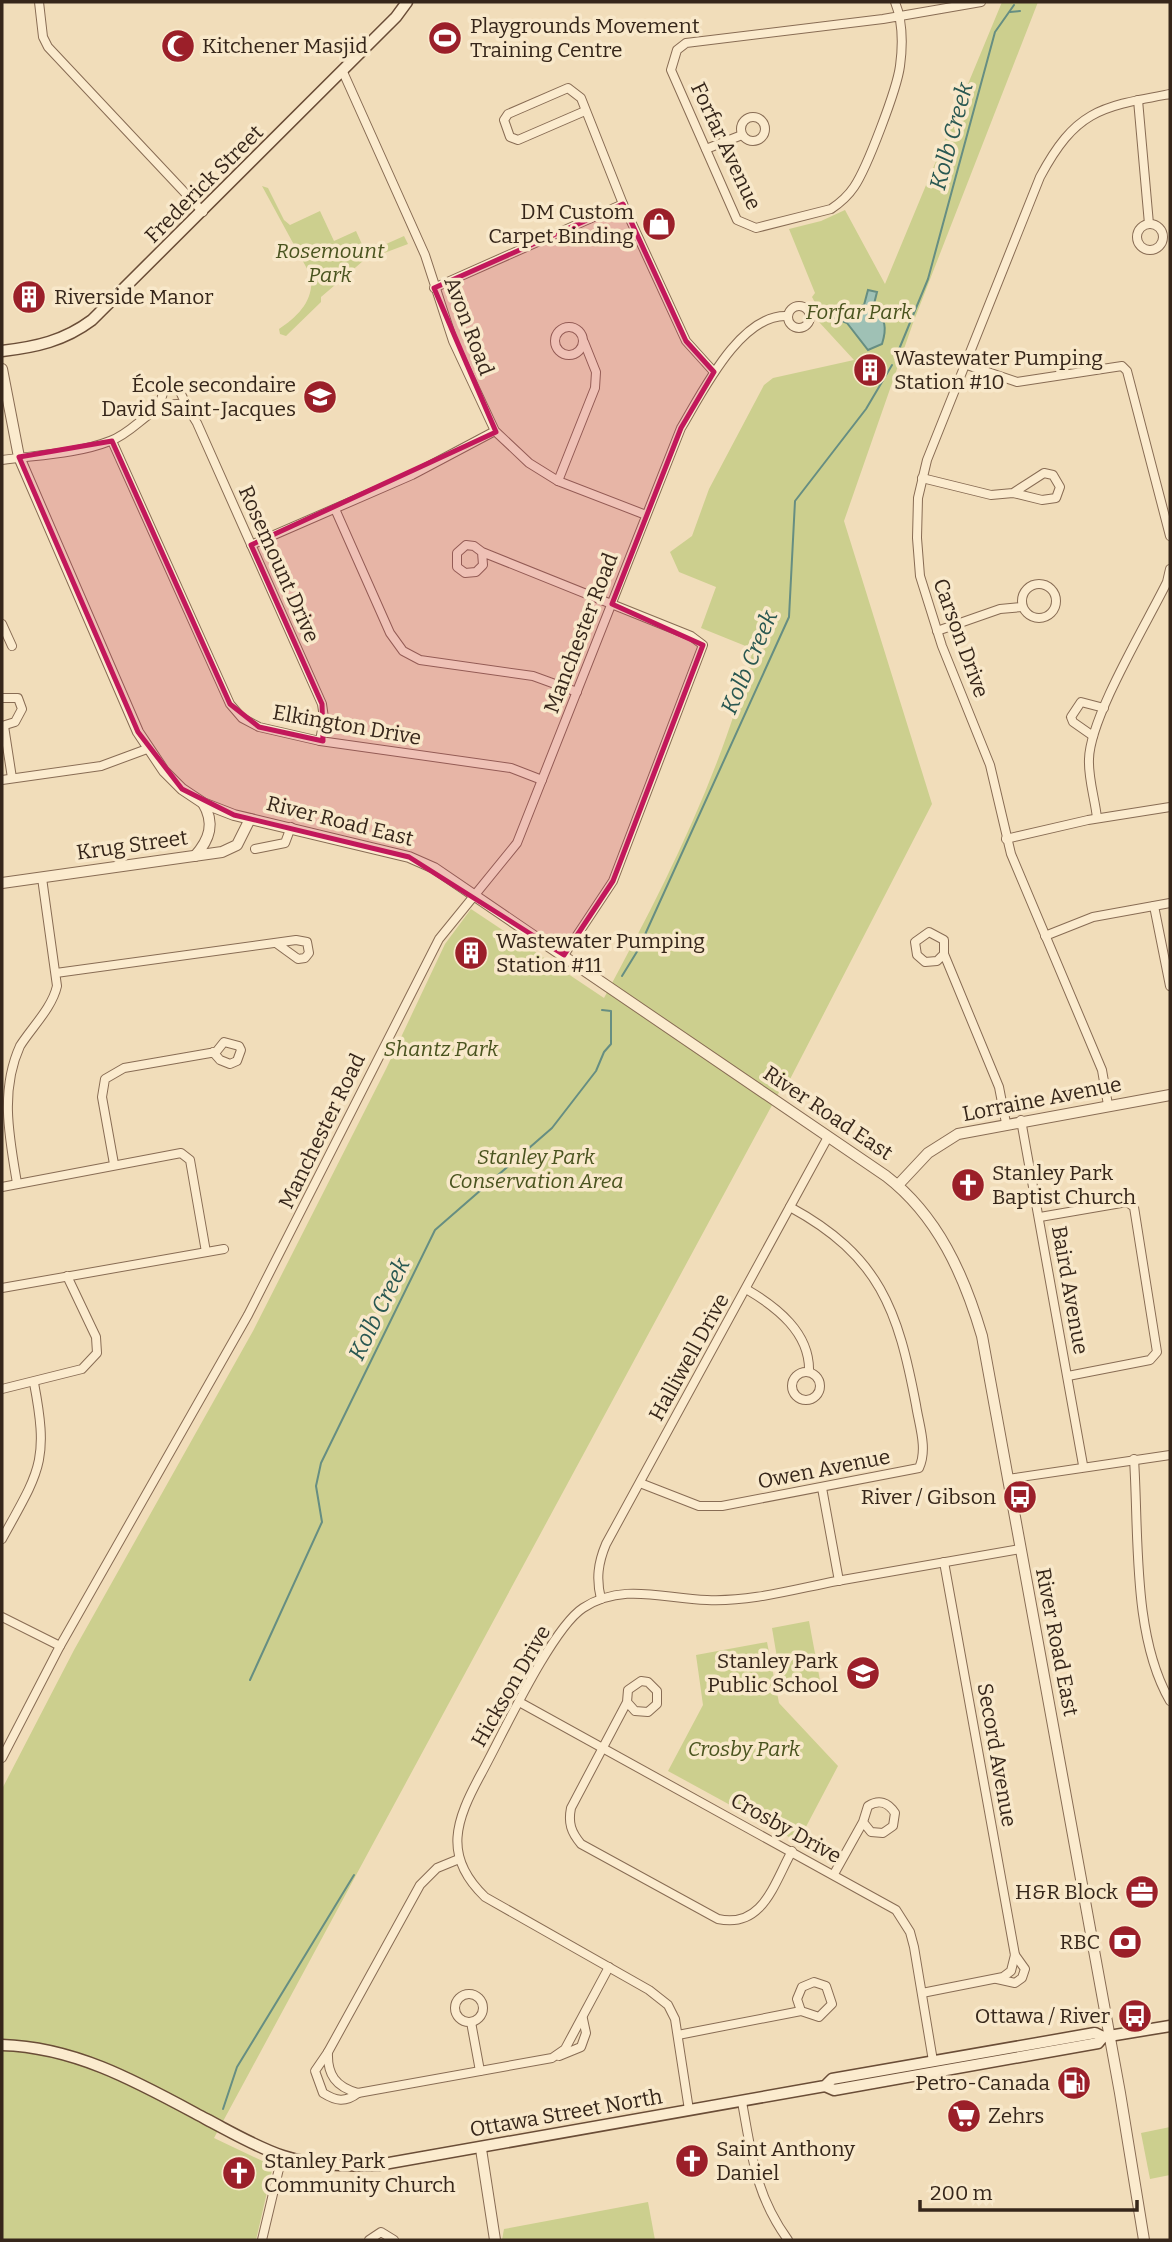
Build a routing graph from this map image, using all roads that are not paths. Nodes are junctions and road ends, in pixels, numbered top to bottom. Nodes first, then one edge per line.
1 (39, 2) edge
2 (407, 2) edge
3 (895, 2) edge
4 (981, 2) edge
5 (900, 16) junction
6 (342, 72) junction
7 (1170, 94) edge
8 (1139, 100) junction
9 (585, 111) junction
10 (742, 135) dead end
11 (705, 149) junction
12 (623, 204) junction
13 (203, 212) junction
14 (1149, 224) dead end
15 (434, 288) junction
16 (787, 316) dead end
17 (584, 342) dead end
18 (2, 351) edge
19 (964, 364) junction
20 (2, 369) edge
21 (714, 372) junction
22 (186, 405) junction
23 (159, 406) junction
24 (495, 431) junction
25 (111, 441) junction
26 (19, 457) junction
27 (2, 460) edge
28 (922, 478) junction
29 (558, 481) junction
30 (1013, 493) junction
31 (335, 509) junction
32 (646, 514) junction
33 (1170, 536) edge
34 (251, 545) junction
35 (482, 552) dead end
36 (1170, 569) edge
37 (612, 604) junction
38 (1022, 607) junction
39 (2, 624) edge
40 (937, 631) junction
41 (12, 646) dead end
42 (578, 692) junction
43 (2, 698) edge
44 (1104, 708) junction
45 (3, 726) edge
46 (1093, 736) junction
47 (320, 741) junction
48 (147, 749) junction
49 (12, 778) junction
50 (2, 780) edge
51 (542, 780) junction
52 (203, 803) junction
53 (1170, 807) edge
54 (1097, 818) junction
55 (250, 819) junction
56 (290, 827) junction
57 (1006, 839) junction
58 (255, 849) dead end
59 (195, 856) junction
60 (42, 878) junction
61 (2, 883) edge
62 (475, 894) junction
63 (1170, 904) edge
64 (1154, 906) junction
65 (1045, 936) junction
66 (276, 943) dead end
67 (944, 954) dead end
68 (564, 955) junction
69 (56, 973) junction
70 (1170, 986) edge
71 (213, 1052) dead end
72 (1170, 1095) edge
73 (1108, 1105) junction
74 (1021, 1120) junction
75 (1006, 1123) junction
76 (828, 1137) junction
77 (114, 1164) junction
78 (17, 1184) junction
79 (898, 1185) junction
80 (2, 1186) edge
81 (790, 1207) junction
82 (1040, 1217) junction
83 (224, 1249) dead end
84 (206, 1252) junction
85 (67, 1276) junction
86 (2, 1288) edge
87 (746, 1289) junction
88 (809, 1371) dead end
89 (1068, 1376) junction
90 (34, 1383) junction
91 (2, 1389) edge
92 (1170, 1455) edge
93 (1134, 1459) junction
94 (1083, 1465) junction
95 (1008, 1479) junction
96 (640, 1483) junction
97 (822, 1488) junction
98 (2, 1539) edge
99 (1020, 1549) junction
100 (944, 1562) junction
101 (839, 1581) junction
102 (601, 1599) junction
103 (2, 1616) edge
104 (60, 1646) junction
105 (1170, 1701) edge
106 (627, 1702) junction
107 (521, 1703) junction
108 (603, 1748) junction
109 (2, 1758) edge
110 (863, 1822) junction
111 (792, 1851) junction
112 (459, 1859) junction
113 (834, 1874) junction
114 (1015, 1955) junction
115 (609, 1967) junction
116 (997, 1979) junction
117 (922, 1993) junction
118 (801, 2011) junction
119 (471, 2022) dead end
120 (1170, 2026) edge
121 (678, 2035) junction
122 (1106, 2037) junction
123 (2, 2045) edge
124 (328, 2052) junction
125 (933, 2061) junction
126 (481, 2071) junction
127 (825, 2086) junction
128 (358, 2093) junction
129 (742, 2102) junction
130 (688, 2110) junction
131 (481, 2149) junction
132 (282, 2156) junction
133 (262, 2240) edge
134 (369, 2240) edge
135 (394, 2240) edge
136 (495, 2240) edge
137 (788, 2240) edge
138 (1144, 2240) edge

1 - 13 street
2 - 6 main road, Frederick Street
3 - 5 street, Forfar Avenue
4 - 5 street
5 - 11 street, Forfar Avenue
5 - 11 street, Forfar Avenue
6 - 13 main road, Frederick Street
6 - 15 street, Avon Road
7 - 8 street, Carson Drive
8 - 14 street
8 - 19 street, Carson Drive
9 - 9 street
9 - 12 street
10 - 11 street
12 - 15 street
12 - 21 street
13 - 18 main road, Frederick Street
15 - 24 street, Avon Road
16 - 21 street, Manchester Road
17 - 29 street
19 - 28 street, Carson Drive
19 - 33 street
20 - 26 street, River Road East
21 - 32 street, Manchester Road
22 - 23 street
22 - 23 street
22 - 34 street, Rosemount Drive
23 - 25 street
24 - 29 street, Avon Road
24 - 31 street
25 - 26 street
25 - 47 street, Elkington Drive
26 - 27 street
26 - 48 street, River Road East
28 - 30 street
28 - 40 street, Carson Drive
29 - 32 street, Avon Road
30 - 30 street
31 - 34 street
31 - 42 street
32 - 37 street, Manchester Road
34 - 47 street, Rosemount Drive
35 - 37 street
36 - 44 street
37 - 42 street, Manchester Road
37 - 68 street
38 - 38 street
38 - 40 street
39 - 41 street
40 - 57 street, Carson Drive
42 - 51 street, Manchester Road
43 - 45 street
44 - 46 street
44 - 46 street
45 - 49 street
46 - 54 street
47 - 51 street, Elkington Drive
48 - 49 street
48 - 52 street, River Road East
49 - 50 street
51 - 62 street, Manchester Road
52 - 55 street, River Road East
52 - 59 street
53 - 54 street
54 - 57 street
55 - 56 street, River Road East
55 - 59 street, Krug Street
56 - 58 street
56 - 62 street, River Road East
57 - 65 street, Carson Drive
59 - 60 street, Krug Street
60 - 61 street, Krug Street
60 - 69 street
62 - 68 street, River Road East
62 - 104 street, Manchester Road
63 - 64 street
64 - 65 street
64 - 70 street
65 - 73 street, Carson Drive
66 - 69 street
67 - 75 street
68 - 76 street, River Road East
69 - 78 street
71 - 77 street
72 - 73 street, Lorraine Avenue
73 - 74 street, Lorraine Avenue
74 - 75 street, Lorraine Avenue
74 - 82 street, Baird Avenue
75 - 79 street, Lorraine Avenue
76 - 79 street, River Road East
76 - 81 street, Halliwell Drive
77 - 78 street
77 - 84 street
78 - 80 street
79 - 95 street, River Road East
81 - 87 street, Halliwell Drive
81 - 97 street, Owen Avenue
82 - 89 street, Baird Avenue
82 - 89 street
83 - 84 street
84 - 85 street
85 - 86 street
85 - 90 street
87 - 88 street
87 - 96 street, Halliwell Drive
89 - 94 street, Baird Avenue
90 - 91 street
90 - 98 street
92 - 93 street
93 - 94 street
93 - 105 street
94 - 95 street
95 - 99 street, River Road East
96 - 97 street, Owen Avenue
96 - 102 street, Halliwell Drive
97 - 101 street
99 - 100 street, Hickson Drive
99 - 122 street, River Road East
100 - 101 street, Hickson Drive
100 - 114 street, Secord Avenue
101 - 102 street, Hickson Drive
102 - 107 street, Hickson Drive
103 - 104 street
104 - 109 street, Manchester Road
106 - 106 street
106 - 108 street
107 - 108 street, Crosby Drive
107 - 112 street, Hickson Drive
108 - 111 street, Crosby Drive
108 - 111 street
110 - 110 street
110 - 113 street
111 - 113 street, Crosby Drive
112 - 115 street
112 - 124 street
113 - 117 street, Crosby Drive
114 - 116 street
114 - 116 street, Secord Avenue
115 - 121 street
115 - 126 street
116 - 117 street, Secord Avenue
117 - 125 street, Crosby Drive
118 - 118 street
118 - 121 street
119 - 126 street
120 - 122 main road, Ottawa Street North
121 - 130 street
122 - 125 main road, Ottawa Street North
122 - 127 main road, Ottawa Street North
122 - 138 street, River Road East
123 - 132 main road, Ottawa Street North
124 - 128 street
124 - 128 street
125 - 127 main road, Ottawa Street North
126 - 128 street
127 - 129 main road, Ottawa Street North
129 - 130 main road, Ottawa Street North
129 - 137 street
130 - 131 main road, Ottawa Street North
131 - 132 main road, Ottawa Street North
131 - 136 street
132 - 133 street
134 - 135 street

